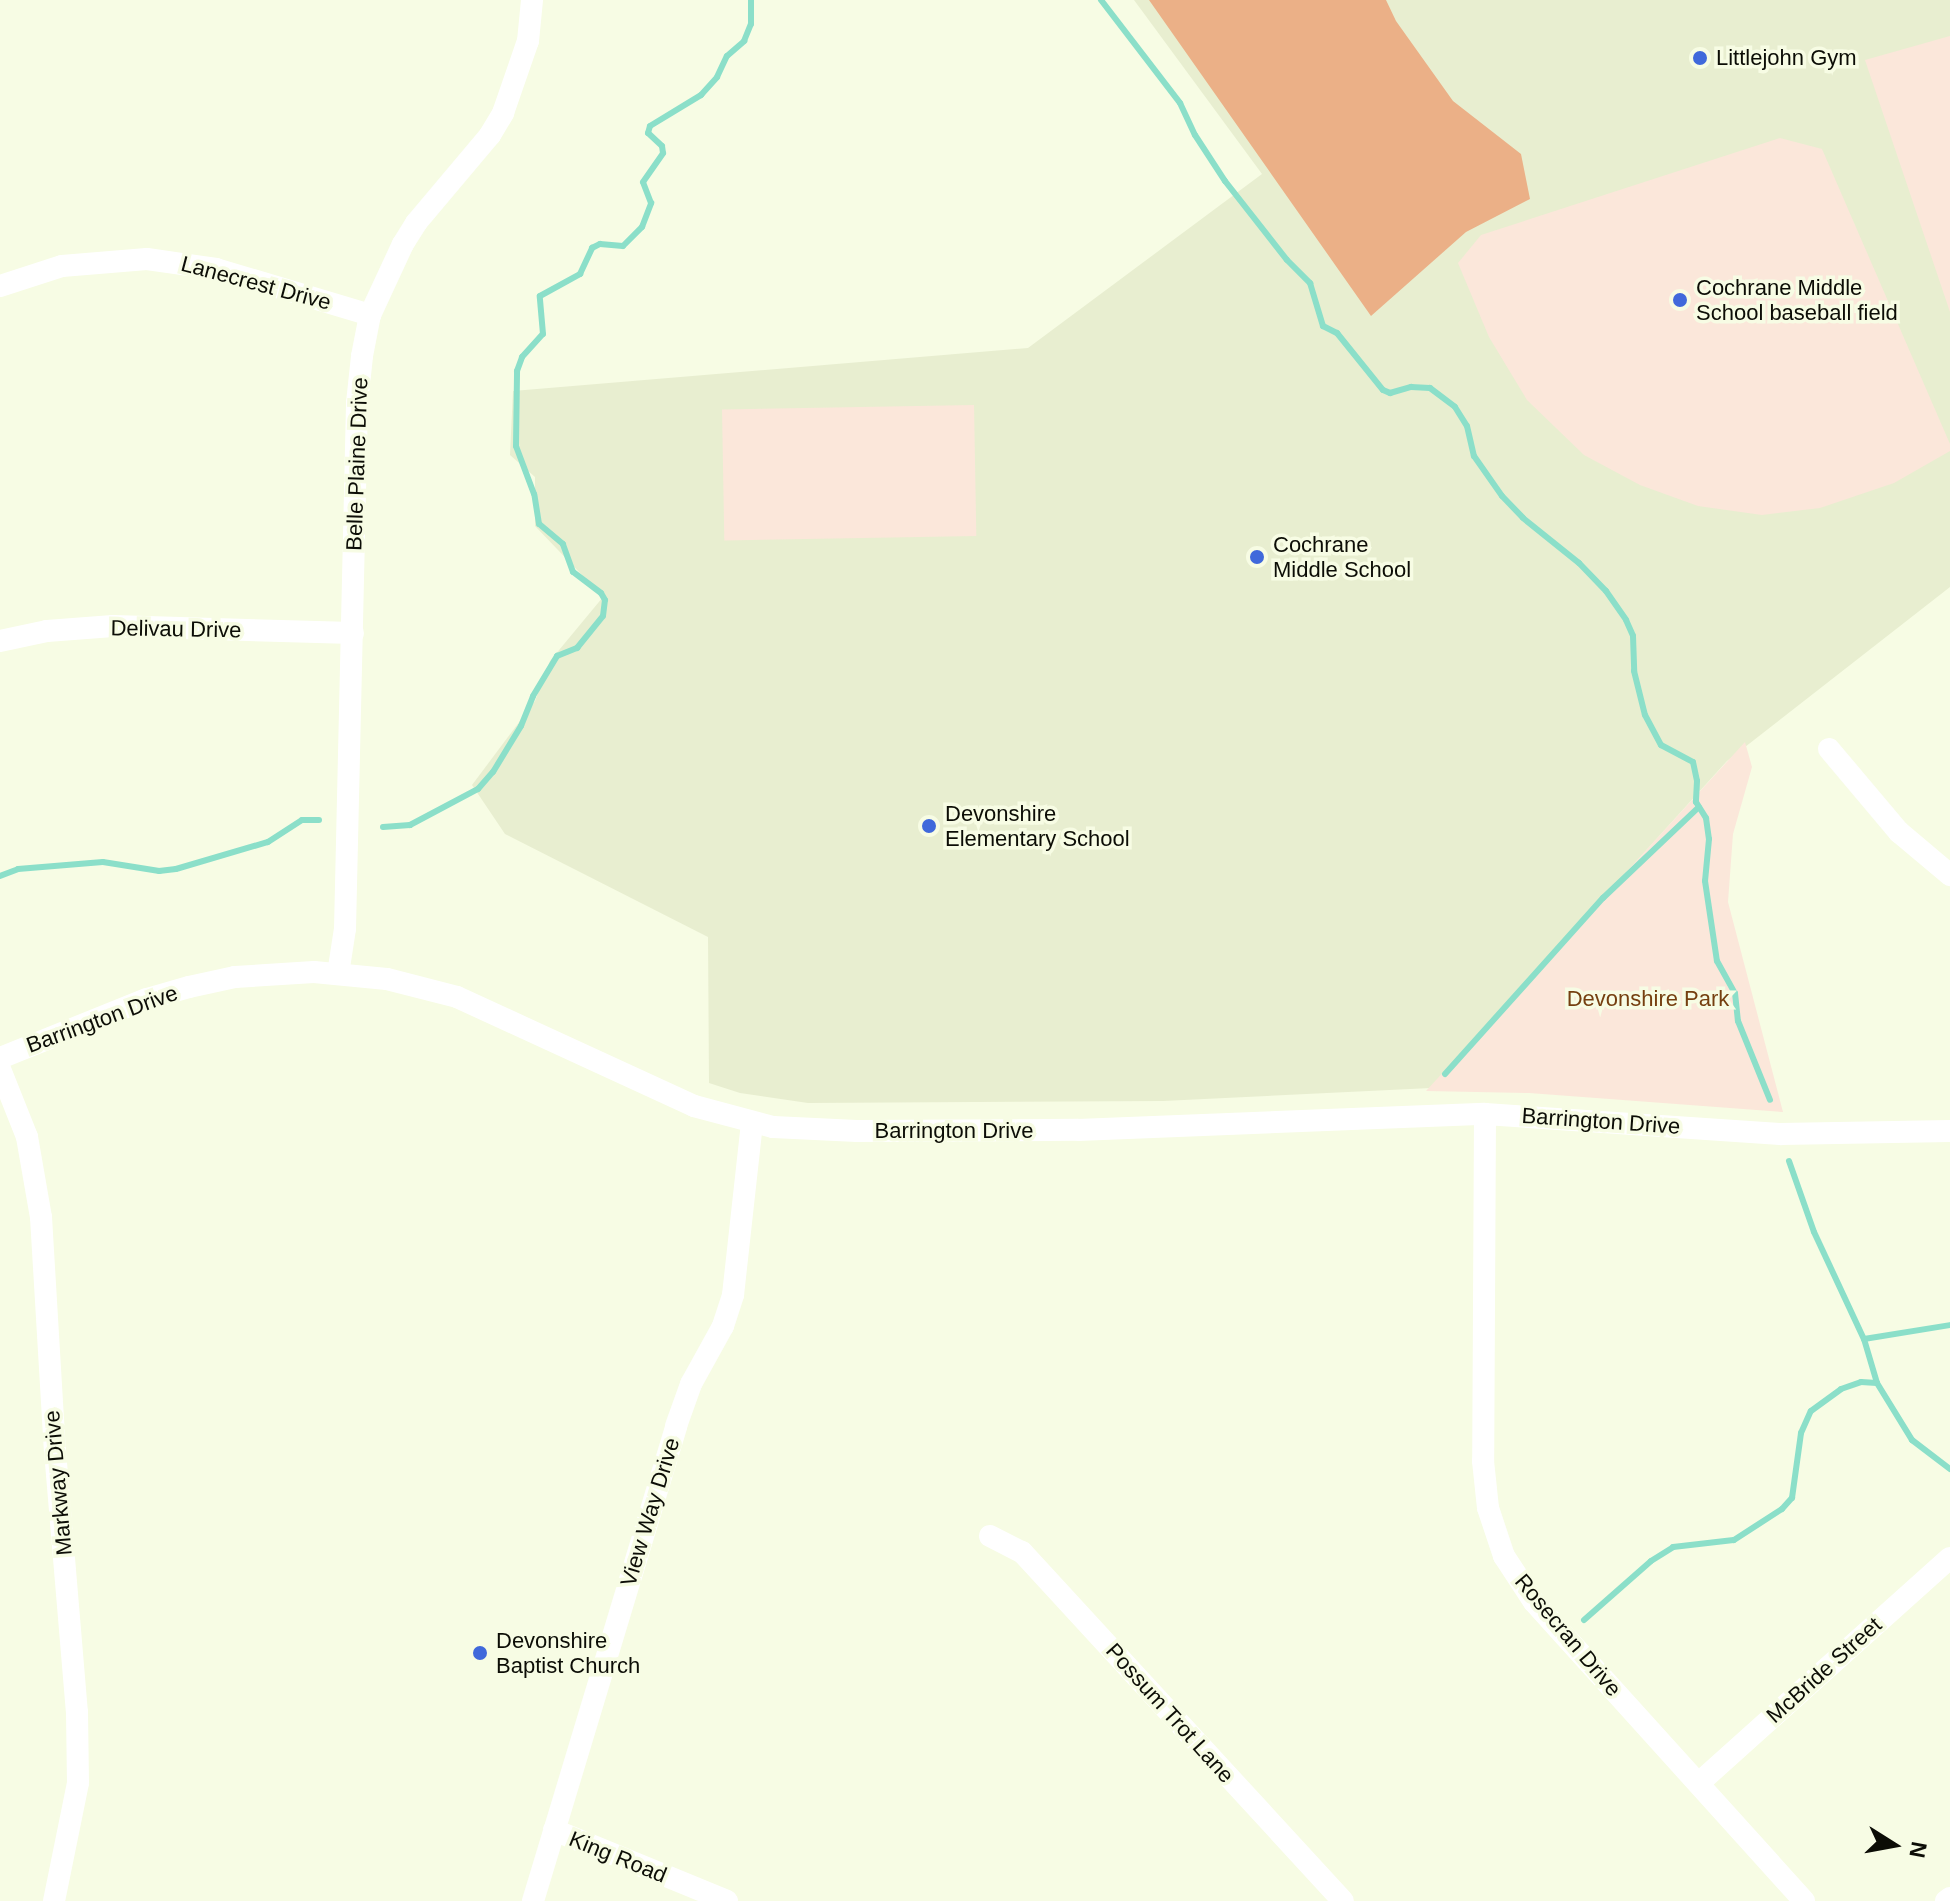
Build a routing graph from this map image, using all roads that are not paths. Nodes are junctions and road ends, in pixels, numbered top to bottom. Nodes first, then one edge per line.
1 (532, 0) edge
2 (0, 286) edge
3 (370, 315) junction
4 (353, 633) junction
5 (0, 641) edge
6 (1829, 749) dead end
7 (1950, 875) edge
8 (338, 974) junction
9 (0, 1058) edge
10 (0, 1069) edge
11 (1485, 1114) junction
12 (752, 1123) junction
13 (1950, 1131) edge
14 (990, 1536) dead end
15 (1950, 1558) edge
16 (1699, 1783) junction
17 (554, 1830) junction
18 (54, 1901) edge
19 (533, 1901) edge
20 (727, 1901) edge
21 (1343, 1901) edge
22 (1804, 1901) edge

1 - 3 street, Belle Plaine Drive
2 - 3 street, Lanecrest Drive
3 - 4 street, Belle Plaine Drive
4 - 5 street, Delivau Drive
4 - 8 street, Belle Plaine Drive
6 - 7 street
8 - 9 street, Barrington Drive
8 - 12 street, Barrington Drive
10 - 18 street, Markway Drive
11 - 12 street, Barrington Drive
11 - 13 street, Barrington Drive
11 - 16 street, Rosecran Drive
12 - 17 street, View Way Drive
14 - 21 street, Possum Trot Lane
15 - 16 street, McBride Street
16 - 22 street, Rosecran Drive
17 - 19 street, View Way Drive
17 - 20 street, King Road

